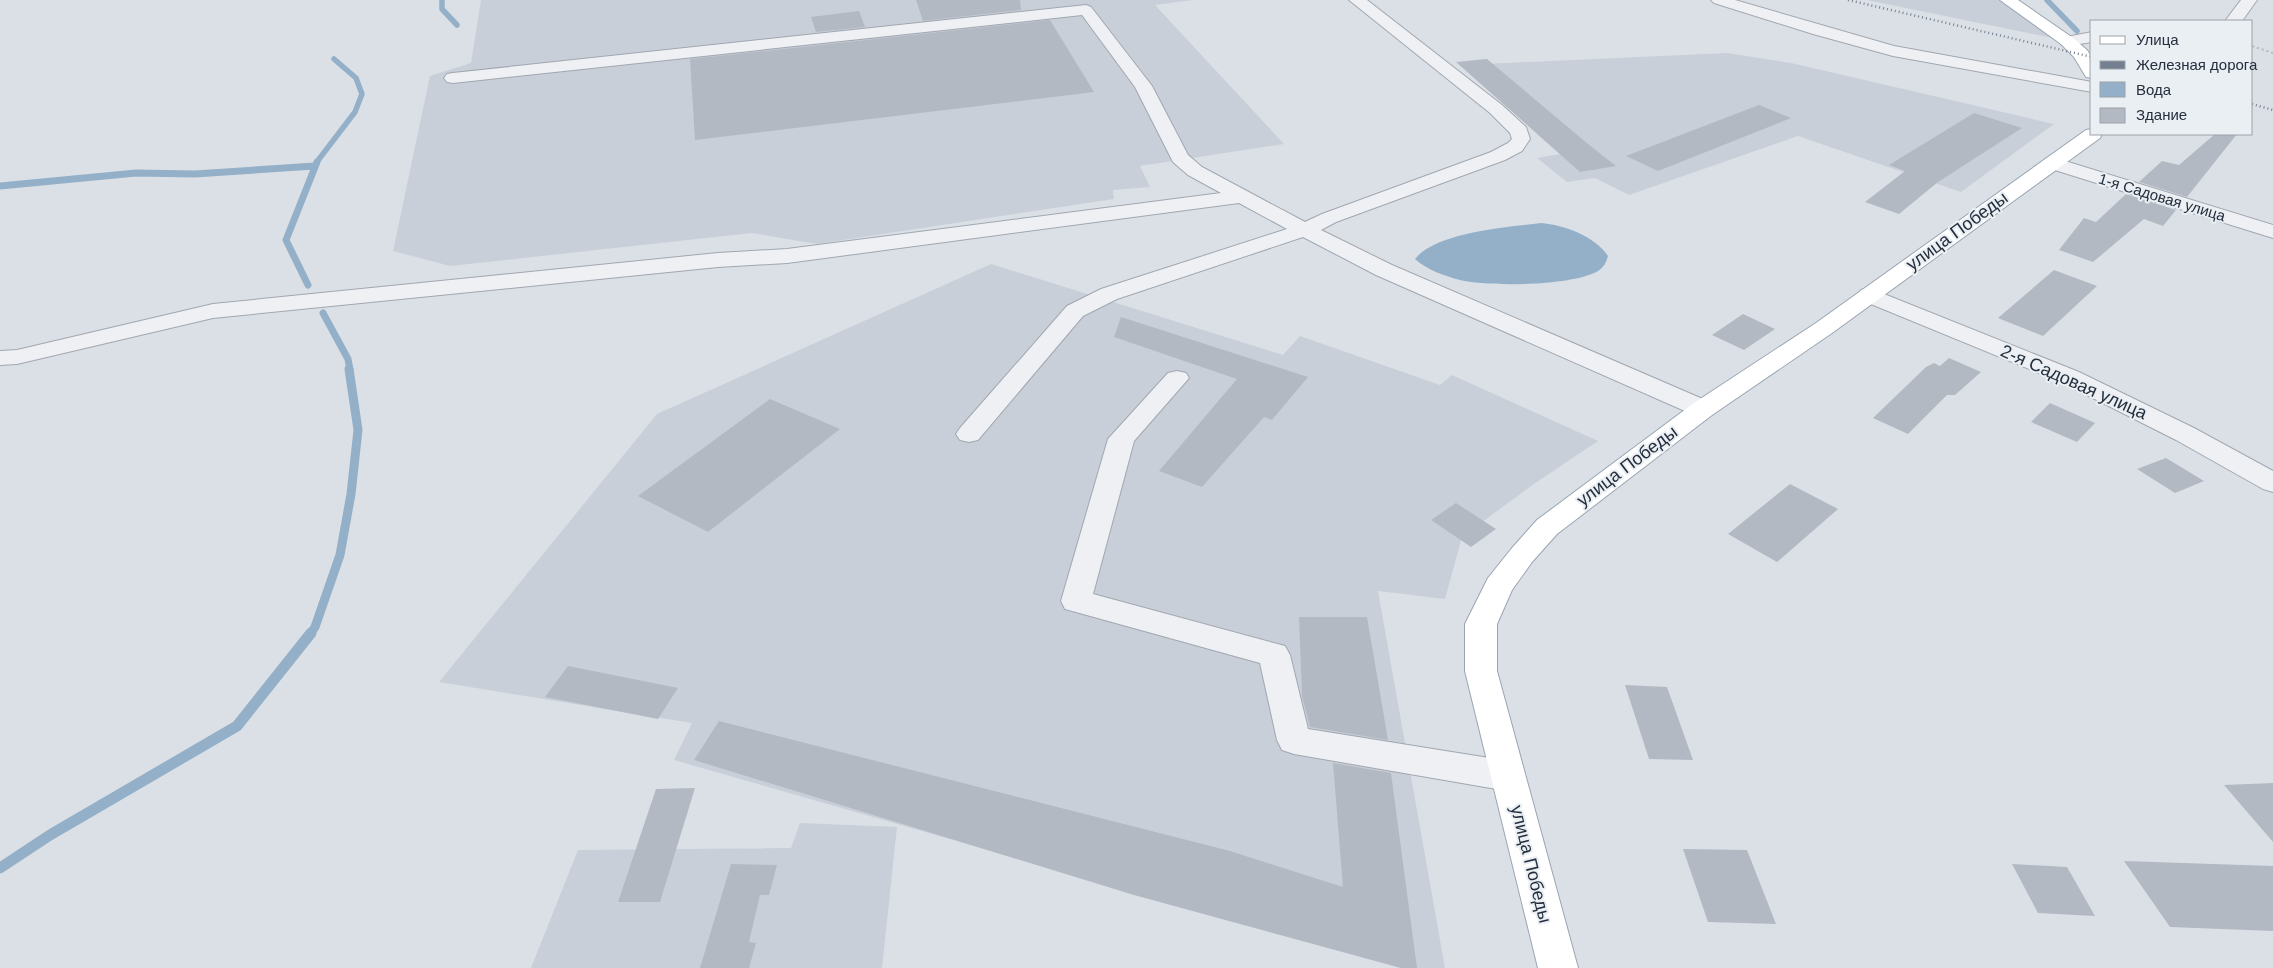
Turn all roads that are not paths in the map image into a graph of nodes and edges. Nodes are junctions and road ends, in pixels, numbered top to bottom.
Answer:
1 (1357, 0) edge
2 (1719, 0) edge
3 (2008, 0) edge
4 (2249, 0) edge
5 (2234, 20) edge
6 (2090, 37) edge
7 (2067, 40) junction
8 (2090, 69) edge
9 (453, 78) dead end
10 (2090, 87) edge
11 (2092, 135) edge
12 (2052, 162) junction
13 (1242, 196) junction
14 (1305, 230) junction
15 (2273, 232) edge
16 (1868, 295) junction
17 (0, 358) edge
18 (1177, 378) dead end
19 (1703, 409) junction
20 (969, 434) dead end
21 (2273, 483) edge
22 (1508, 776) junction
23 (1558, 968) edge

1 - 14 street
2 - 10 street
3 - 7 main road
4 - 5 street
6 - 7 street
7 - 8 main road
9 - 13 street
11 - 12 main road, улица Победы
12 - 15 street, 1-я Садовая улица
12 - 16 main road, улица Победы
13 - 14 street
13 - 17 street
14 - 19 street
14 - 20 street
16 - 19 main road, улица Победы
16 - 21 street, 2-я Садовая улица
18 - 22 street
19 - 22 main road, улица Победы
22 - 23 main road, улица Победы

